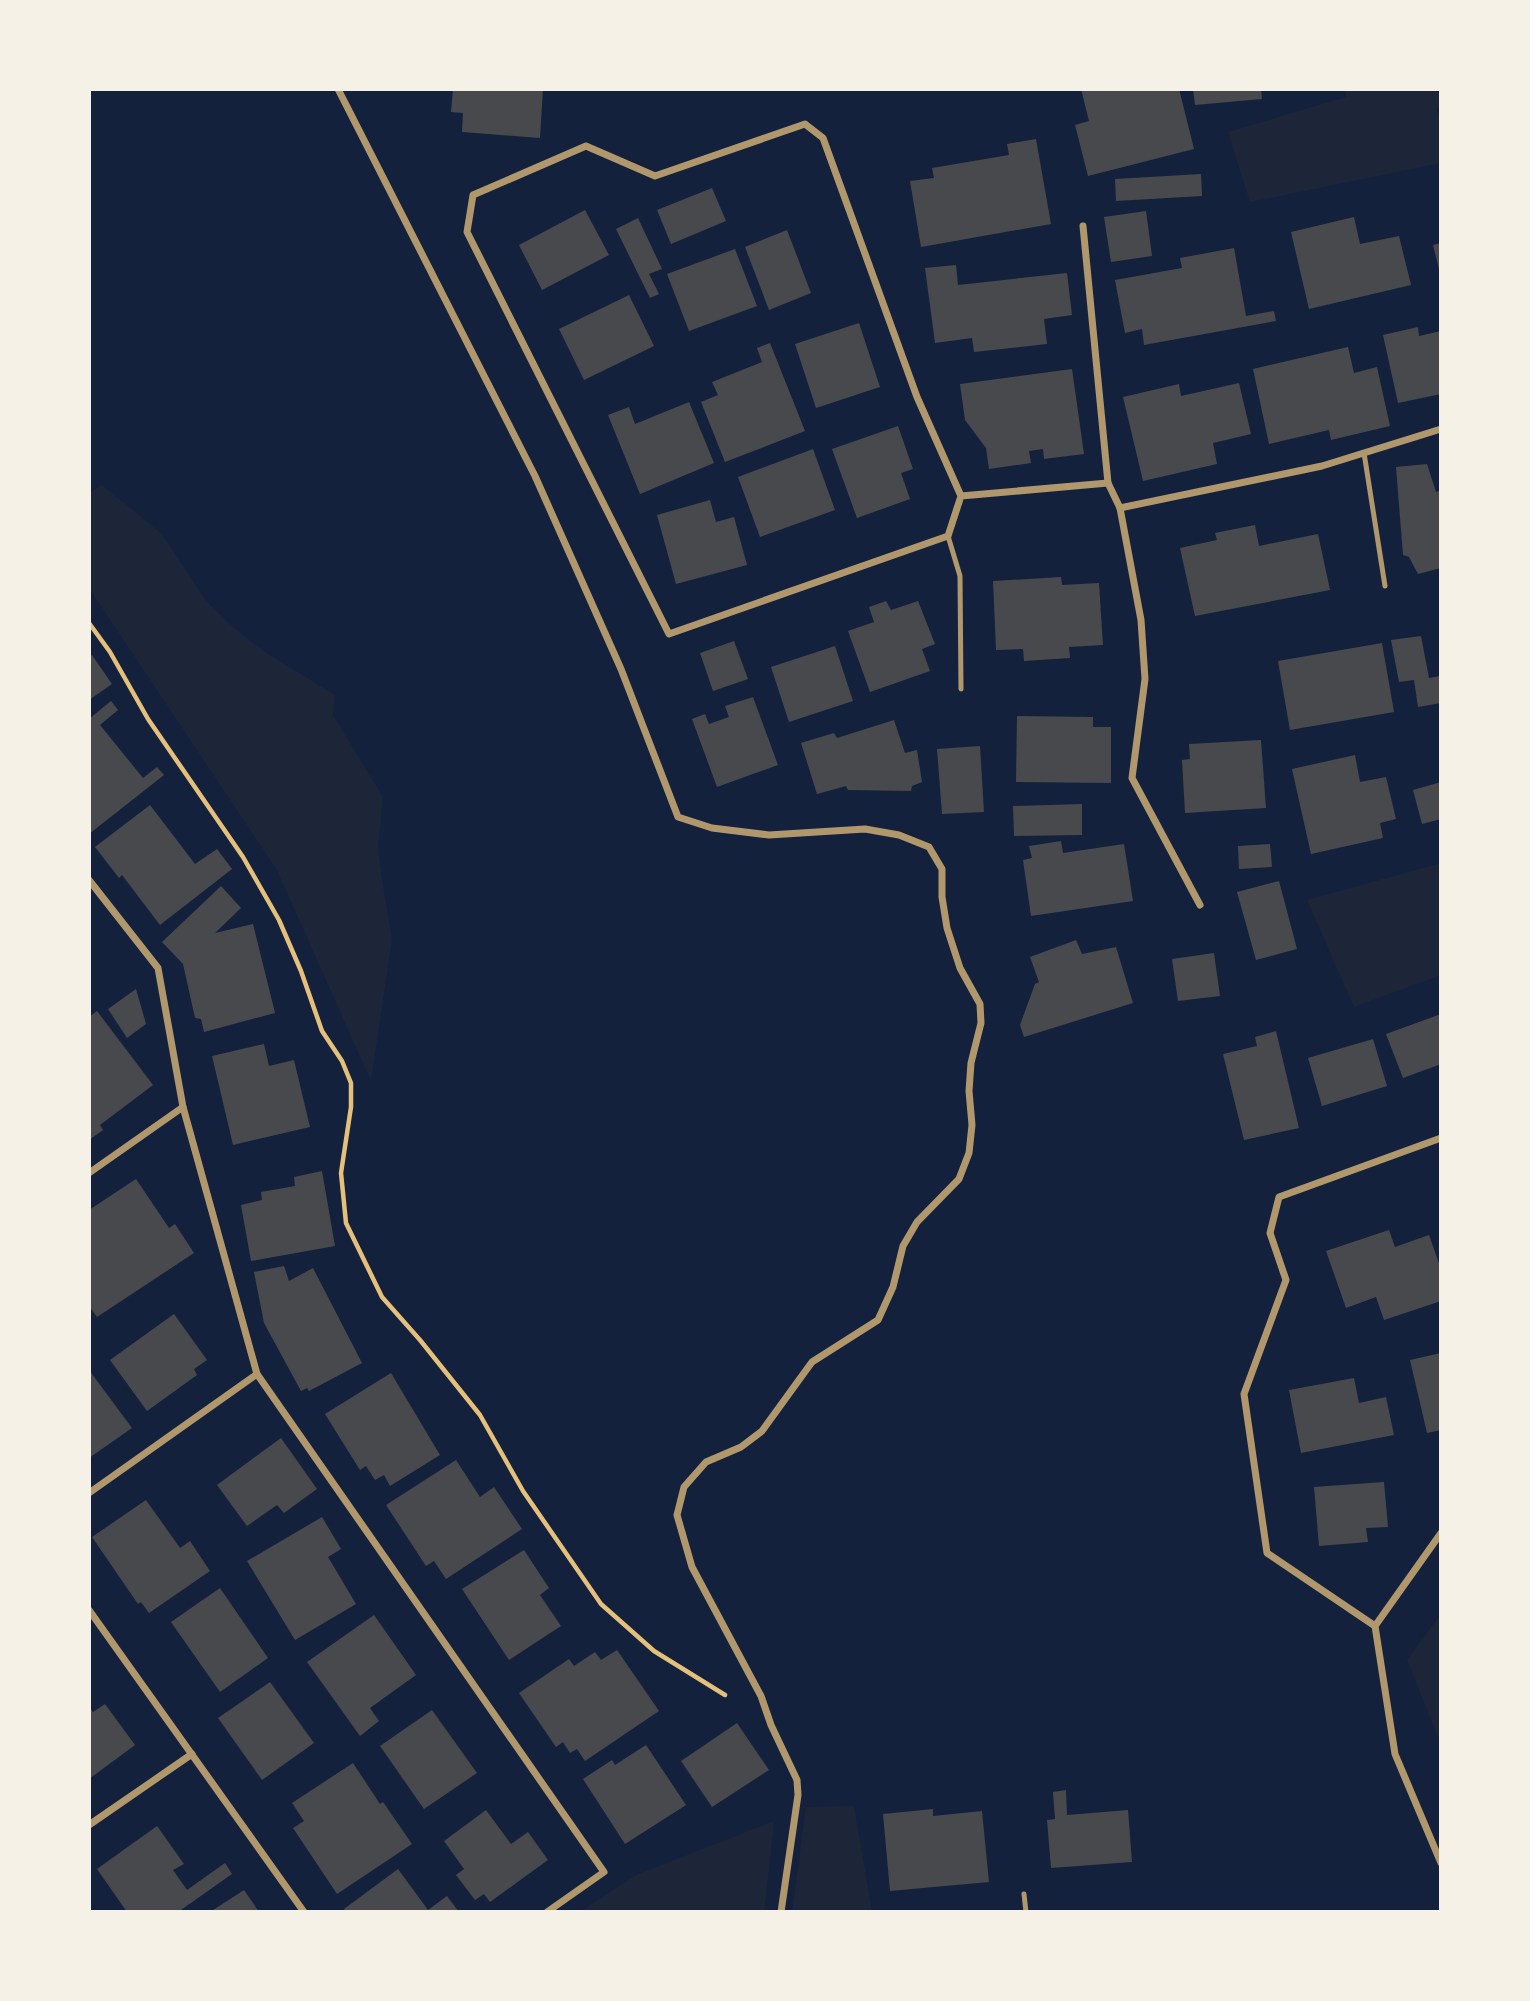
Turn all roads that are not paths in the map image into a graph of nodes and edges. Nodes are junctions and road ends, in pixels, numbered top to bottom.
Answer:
1 (338, 89) edge
2 (1083, 226) dead end
3 (1441, 429) edge
4 (1364, 453) junction
5 (1108, 483) junction
6 (961, 496) junction
7 (1120, 508) junction
8 (948, 536) junction
9 (1385, 586) dead end
10 (961, 689) dead end
11 (89, 880) edge
12 (1200, 905) dead end
13 (183, 1107) junction
14 (1441, 1138) edge
15 (89, 1173) edge
16 (257, 1374) junction
17 (89, 1493) edge
18 (1441, 1533) edge
19 (89, 1611) edge
20 (1375, 1626) junction
21 (191, 1754) junction
22 (89, 1825) edge
23 (1441, 1863) edge
24 (1024, 1894) dead end
25 (304, 1912) edge
26 (547, 1912) edge
27 (781, 1912) edge
28 (1026, 1912) edge

1 - 27 street
2 - 5 street
3 - 4 street
4 - 7 street
4 - 9 lane
5 - 6 street
5 - 7 street
6 - 8 street
6 - 8 street
7 - 12 street
8 - 10 lane
11 - 13 street
13 - 15 street
13 - 16 street
14 - 20 street
16 - 17 street
16 - 26 street
18 - 20 street
19 - 21 street
20 - 23 street
21 - 22 street
21 - 25 street
24 - 28 lane

